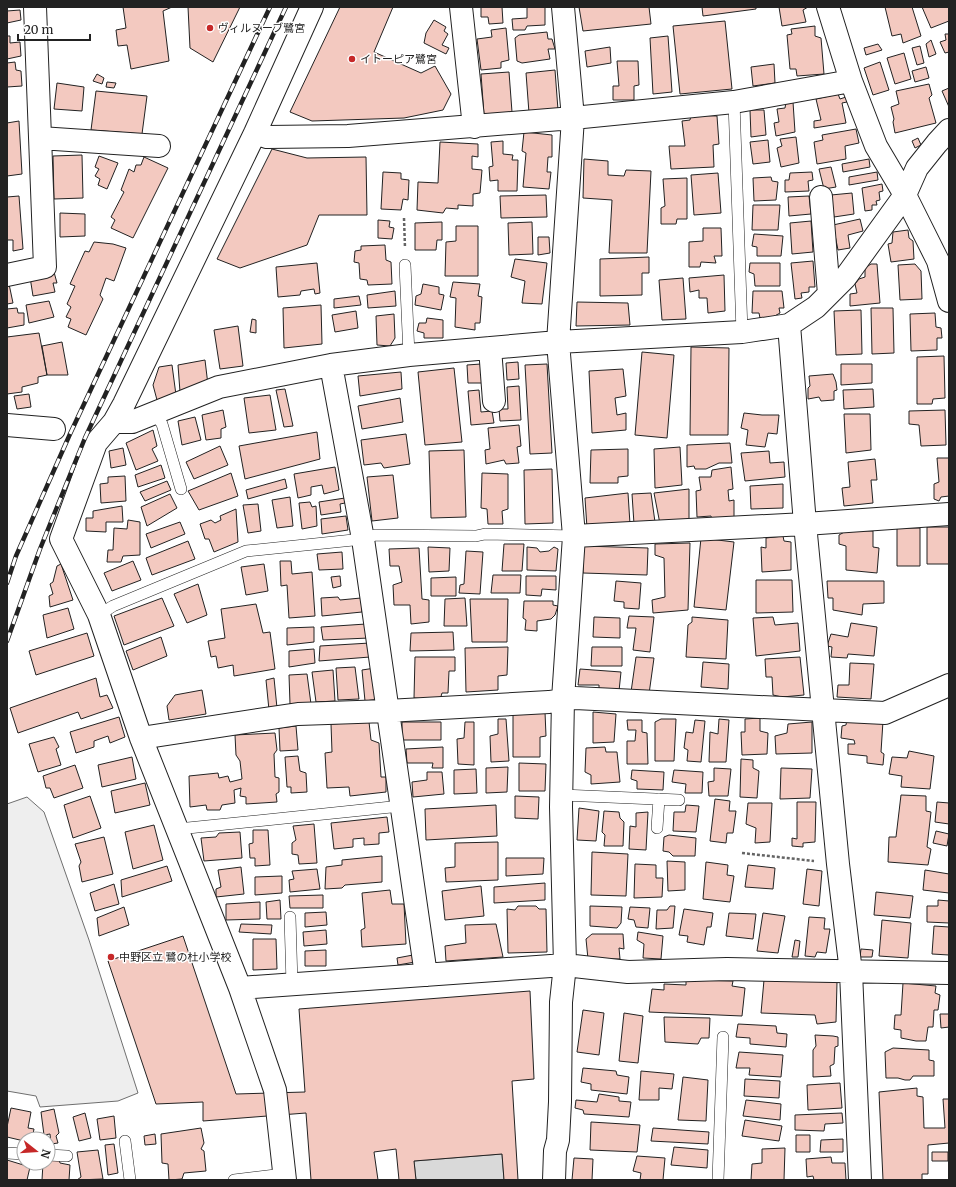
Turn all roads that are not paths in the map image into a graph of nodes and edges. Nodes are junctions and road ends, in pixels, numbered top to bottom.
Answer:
1 (35, 7) edge
2 (312, 7) edge
3 (461, 7) edge
4 (562, 7) edge
5 (828, 7) edge
6 (851, 80) junction
7 (734, 102) junction
8 (574, 118) junction
9 (474, 127) junction
10 (949, 130) edge
11 (255, 133) junction
12 (40, 138) junction
13 (159, 146) dead end
14 (905, 195) junction
15 (820, 197) dead end
16 (406, 265) road end
17 (7, 275) edge
18 (829, 294) junction
19 (949, 300) edge
20 (789, 325) junction
21 (742, 332) junction
22 (558, 342) junction
23 (490, 348) junction
24 (409, 355) junction
25 (331, 365) junction
26 (494, 401) dead end
27 (155, 413) junction
28 (114, 422) junction
29 (7, 425) edge
30 (54, 429) dead end
31 (181, 489) dead end
32 (949, 514) edge
33 (805, 524) junction
34 (574, 536) junction
35 (362, 539) junction
36 (99, 615) junction
37 (949, 685) edge
38 (563, 699) junction
39 (823, 710) junction
40 (387, 711) junction
41 (141, 738) junction
42 (562, 795) junction
43 (659, 799) junction
44 (679, 800) dead end
45 (401, 806) junction
46 (658, 828) dead end
47 (178, 829) junction
48 (290, 917) dead end
49 (565, 965) junction
50 (851, 972) junction
51 (949, 973) edge
52 (426, 975) junction
53 (292, 984) junction
54 (240, 988) junction
55 (723, 1037) dead end
56 (125, 1141) dead end
57 (56, 1155) edge
58 (67, 1156) dead end
59 (284, 1177) edge
60 (130, 1180) edge
61 (234, 1180) edge
62 (554, 1180) edge
63 (718, 1180) edge
64 (860, 1180) edge

1 - 12 street
2 - 11 street
3 - 9 street
4 - 8 street
5 - 6 street
6 - 7 street
6 - 14 street
7 - 8 street
7 - 21 lane
8 - 9 street
8 - 22 street
9 - 11 street
10 - 14 street
11 - 28 street
12 - 13 street
12 - 17 street
14 - 18 street
14 - 19 street
15 - 18 street
16 - 24 lane
18 - 20 street
20 - 21 street
20 - 33 street
21 - 22 street
22 - 23 street
22 - 34 street
23 - 24 street
23 - 26 street
24 - 25 street
25 - 27 street
25 - 35 street
27 - 28 street
27 - 31 lane
28 - 36 street
29 - 30 street
32 - 33 street
33 - 34 street
33 - 39 street
34 - 35 lane
34 - 38 street
35 - 36 lane
35 - 40 street
36 - 41 street
37 - 39 street
38 - 39 street
38 - 40 street
38 - 42 street
39 - 50 street
40 - 41 street
40 - 45 street
41 - 47 street
42 - 43 lane
42 - 49 street
43 - 44 lane
43 - 46 lane
45 - 47 lane
45 - 52 street
47 - 54 street
48 - 53 lane
49 - 50 street
49 - 52 street
49 - 62 street
50 - 51 street
50 - 64 street
52 - 53 street
53 - 54 street
54 - 59 street
55 - 63 lane
56 - 60 lane
57 - 58 lane
59 - 61 lane

